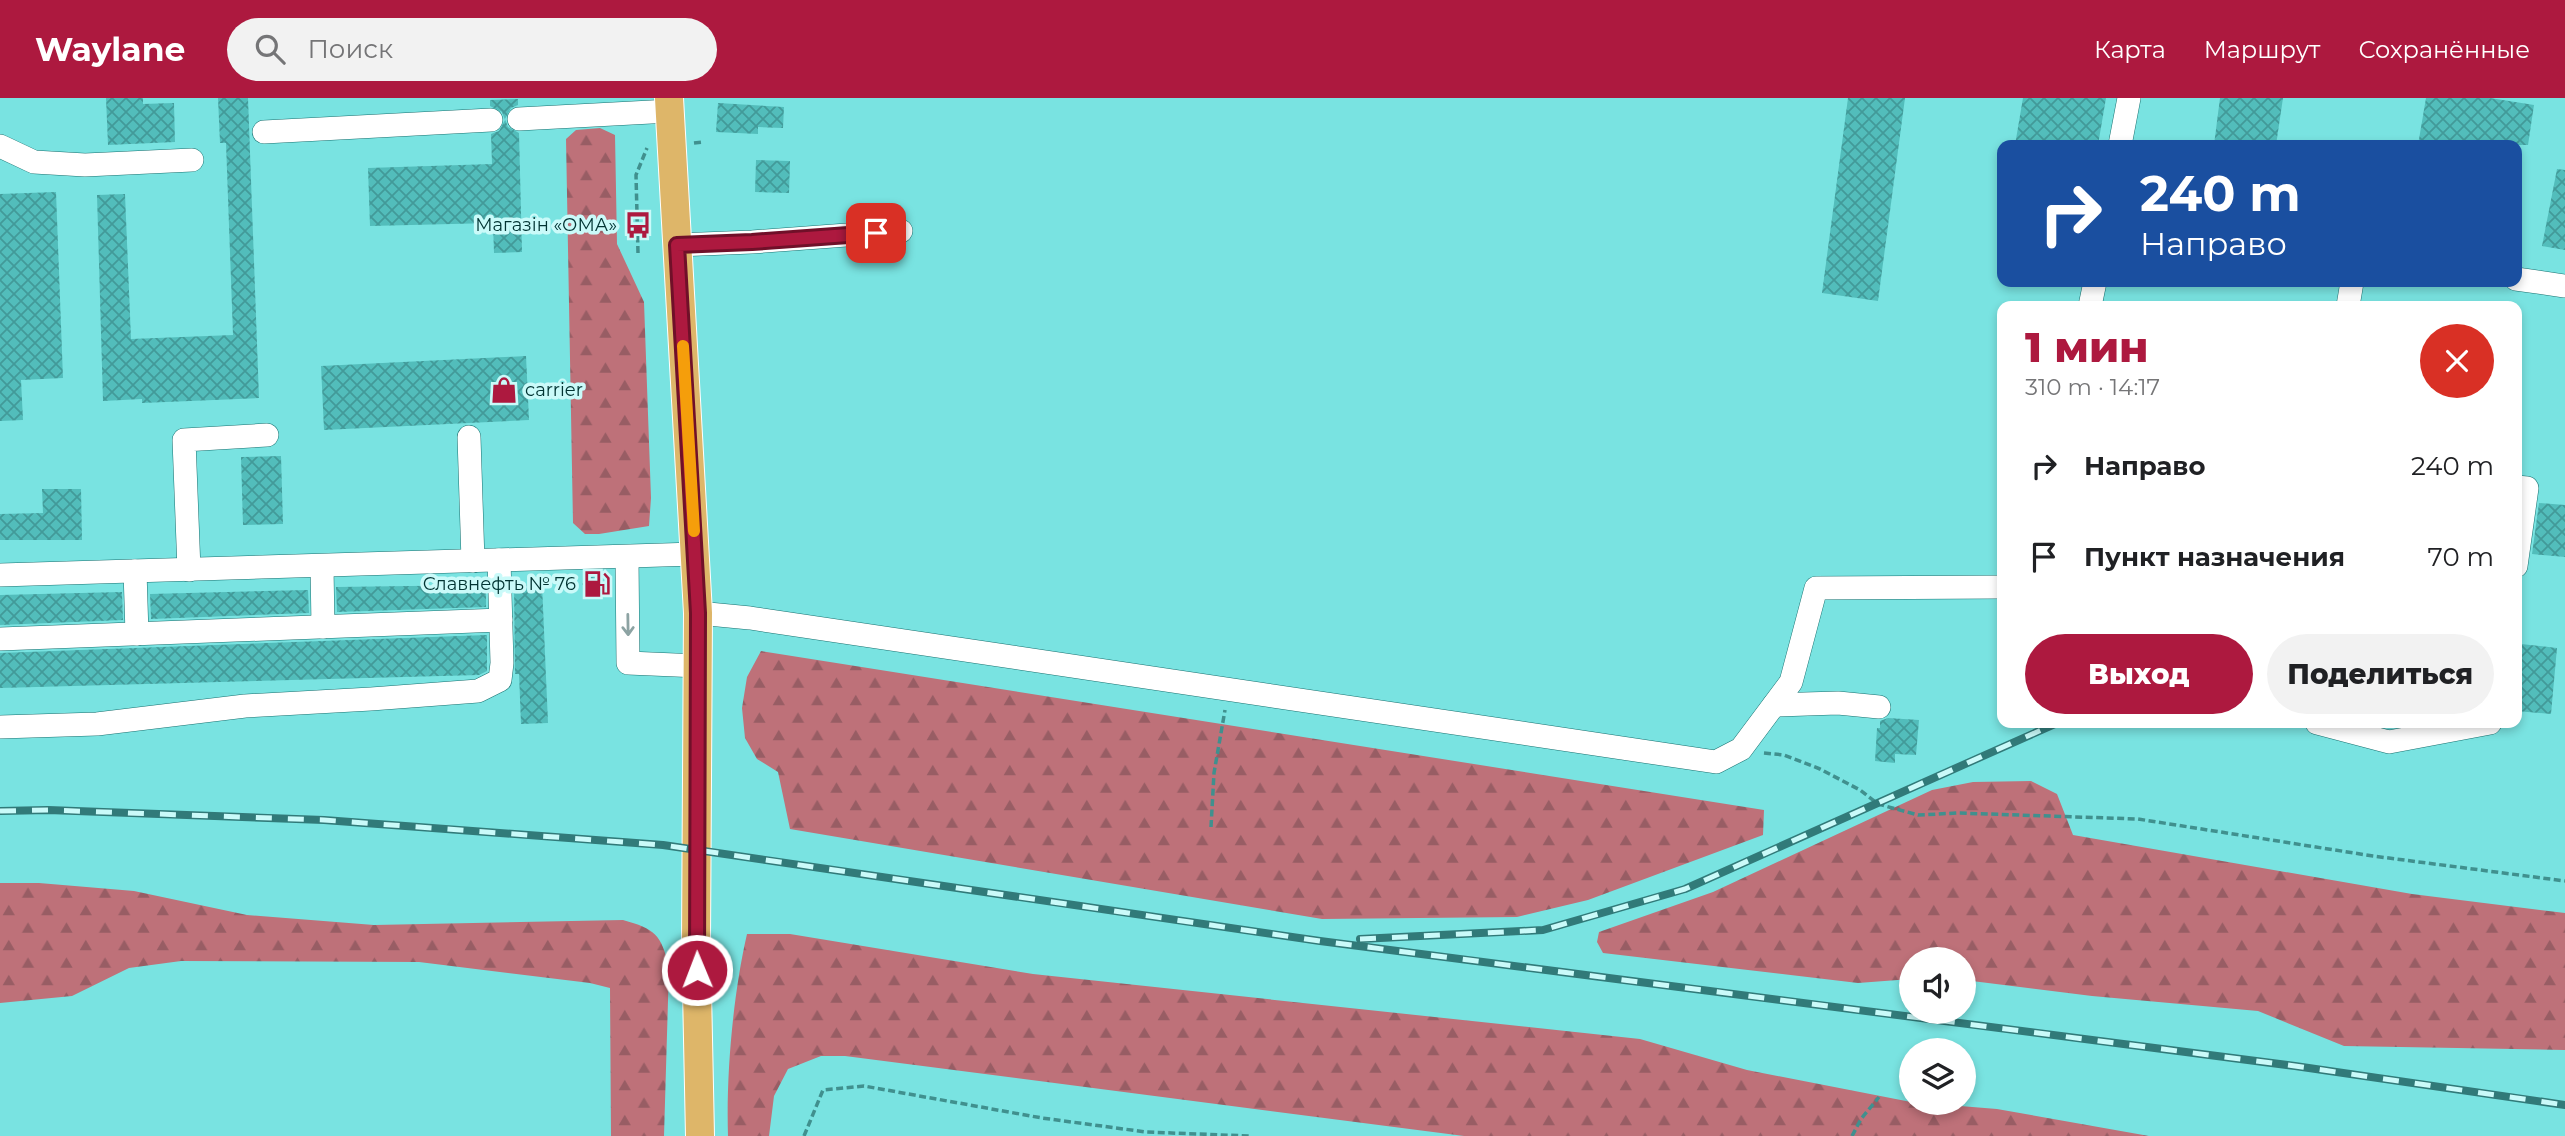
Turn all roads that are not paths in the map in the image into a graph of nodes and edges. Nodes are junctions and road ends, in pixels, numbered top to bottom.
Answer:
1 (2129, 98) edge
2 (669, 104) edge
3 (519, 119) dead end
4 (491, 120) dead end
5 (264, 132) dead end
6 (2121, 140) edge
7 (0, 146) edge
8 (192, 160) dead end
9 (901, 231) dead end
10 (677, 245) junction
11 (2522, 280) edge
12 (2565, 286) edge
13 (267, 435) dead end
14 (469, 437) dead end
15 (2522, 488) edge
16 (2522, 523) edge
17 (695, 554) junction
18 (627, 557) junction
19 (473, 561) junction
20 (499, 561) junction
21 (322, 566) junction
22 (189, 569) junction
23 (135, 571) junction
24 (0, 575) edge
25 (1997, 587) edge
26 (698, 613) junction
27 (501, 620) junction
28 (323, 627) junction
29 (137, 634) junction
30 (0, 639) edge
31 (698, 666) junction
32 (1774, 705) junction
33 (1879, 707) dead end
34 (0, 727) edge
35 (2336, 728) edge
36 (2463, 728) edge
37 (700, 1136) edge

1 - 6 lane
2 - 3 lane
2 - 10 main road
4 - 5 lane
7 - 8 lane
9 - 10 lane
10 - 17 main road
11 - 12 lane
13 - 22 lane
14 - 19 lane
15 - 16 lane
17 - 18 lane
17 - 26 main road
18 - 20 lane
18 -> 31 lane
19 - 20 lane
19 - 21 lane
20 - 27 lane
21 - 22 lane
21 - 28 lane
22 - 23 lane
23 - 24 lane
23 - 29 lane
25 - 32 lane
26 - 31 main road
26 - 32 lane
27 - 28 lane
27 - 34 lane
28 - 29 lane
29 - 30 lane
31 - 37 main road
32 - 33 lane
35 - 36 lane

